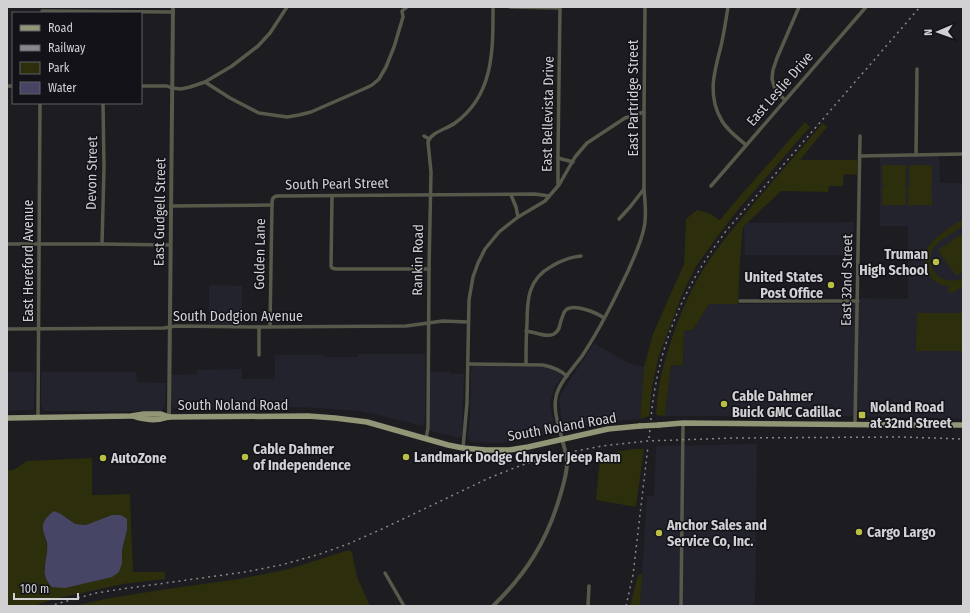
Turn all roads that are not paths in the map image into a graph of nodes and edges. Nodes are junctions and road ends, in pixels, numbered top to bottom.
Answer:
1 (287, 7) edge
2 (407, 7) edge
3 (493, 7) edge
4 (510, 7) edge
5 (645, 7) edge
6 (728, 7) edge
7 (799, 7) edge
8 (866, 7) edge
9 (560, 8) edge
10 (107, 9) edge
11 (173, 9) edge
12 (401, 9) edge
13 (42, 10) edge
14 (917, 69) dead end
15 (205, 82) junction
16 (142, 86) edge
17 (172, 88) junction
18 (785, 100) junction
19 (40, 104) edge
20 (103, 104) edge
21 (644, 112) junction
22 (424, 136) dead end
23 (860, 136) dead end
24 (429, 138) junction
25 (746, 145) junction
26 (963, 154) edge
27 (916, 155) junction
28 (860, 156) junction
29 (558, 158) junction
30 (573, 162) junction
31 (558, 186) junction
32 (711, 186) dead end
33 (644, 189) junction
34 (430, 194) junction
35 (511, 194) junction
36 (332, 196) junction
37 (549, 196) junction
38 (272, 205) junction
39 (171, 206) junction
40 (518, 217) junction
41 (619, 219) dead end
42 (7, 244) edge
43 (39, 244) junction
44 (102, 244) junction
45 (170, 245) junction
46 (581, 256) dead end
47 (429, 269) junction
48 (740, 301) dead end
49 (858, 301) junction
50 (604, 318) junction
51 (468, 322) junction
52 (428, 324) junction
53 (169, 327) junction
54 (259, 327) junction
55 (270, 327) junction
56 (7, 329) edge
57 (38, 329) junction
58 (526, 331) junction
59 (259, 355) dead end
60 (468, 364) junction
61 (526, 364) junction
62 (567, 376) junction
63 (169, 417) junction
64 (7, 418) edge
65 (38, 418) junction
66 (683, 423) junction
67 (855, 425) junction
68 (963, 425) edge
69 (426, 439) junction
70 (562, 439) junction
71 (464, 448) junction
72 (385, 573) dead end
73 (588, 586) dead end
74 (404, 606) edge
75 (494, 606) edge
76 (588, 606) edge
77 (681, 606) edge

1 - 15 street
2 - 12 street
3 - 24 street
4 - 9 street
5 - 21 street, East Partridge Street
6 - 25 street
7 - 18 street
8 - 18 street, East Leslie Drive
9 - 29 street, East Bellevista Drive
10 - 11 street
10 - 13 street
11 - 17 street, East Gudgell Street
12 - 15 street
14 - 27 street
15 - 17 street
16 - 17 street
17 - 39 street, East Gudgell Street
18 - 25 street, East Leslie Drive
19 - 43 street, East Hereford Avenue
20 - 44 street, Devon Street
21 - 30 street
21 - 33 street, East Partridge Street
22 - 24 street
23 - 28 street, East 32nd Street
24 - 34 street, Rankin Road
25 - 32 street, East Leslie Drive
26 - 27 street
27 - 28 street
28 - 49 street, East 32nd Street
29 - 30 street
29 - 31 street, East Bellevista Drive
30 - 31 street
31 - 37 street, East Bellevista Drive
33 - 41 street
33 - 50 street, East Partridge Street
34 - 35 street, South Pearl Street
34 - 36 street, South Pearl Street
34 - 47 street, Rankin Road
35 - 37 street, South Pearl Street
35 - 40 street
36 - 38 street, South Pearl Street
36 - 47 street
37 - 40 street, East Bellevista Drive
38 - 39 street, South Pearl Street
38 - 55 street, Golden Lane
39 - 45 street, East Gudgell Street
40 - 51 street, East Bellevista Drive
42 - 43 street
43 - 44 street
43 - 57 street, East Hereford Avenue
44 - 45 street
45 - 53 street, East Gudgell Street
46 - 58 street
47 - 52 street, Rankin Road
48 - 49 street
49 - 67 street, East 32nd Street
50 - 58 street
50 - 62 street, East Partridge Street
51 - 52 street, South Dodgion Avenue
51 - 60 street, East Bellevista Drive
52 - 55 street, South Dodgion Avenue
52 - 69 street, Rankin Road
53 - 54 street, South Dodgion Avenue
53 - 57 street, South Dodgion Avenue
53 - 63 street, East Gudgell Street
54 - 55 street, South Dodgion Avenue
54 - 59 street
56 - 57 street, South Dodgion Avenue
57 - 65 street, East Hereford Avenue
58 - 61 street
60 - 61 street
60 - 71 street, East Bellevista Drive
61 - 62 street
62 - 70 street, East Partridge Street
63 - 65 main road, South Noland Road
63 - 69 main road, South Noland Road
64 - 65 main road, South Noland Road
66 - 67 main road, South Noland Road
66 - 70 main road, South Noland Road, bridge
66 - 77 street
67 - 68 main road, South Noland Road
69 - 71 main road, South Noland Road
70 - 71 main road, South Noland Road
70 - 75 street
72 - 74 street
73 - 76 street

